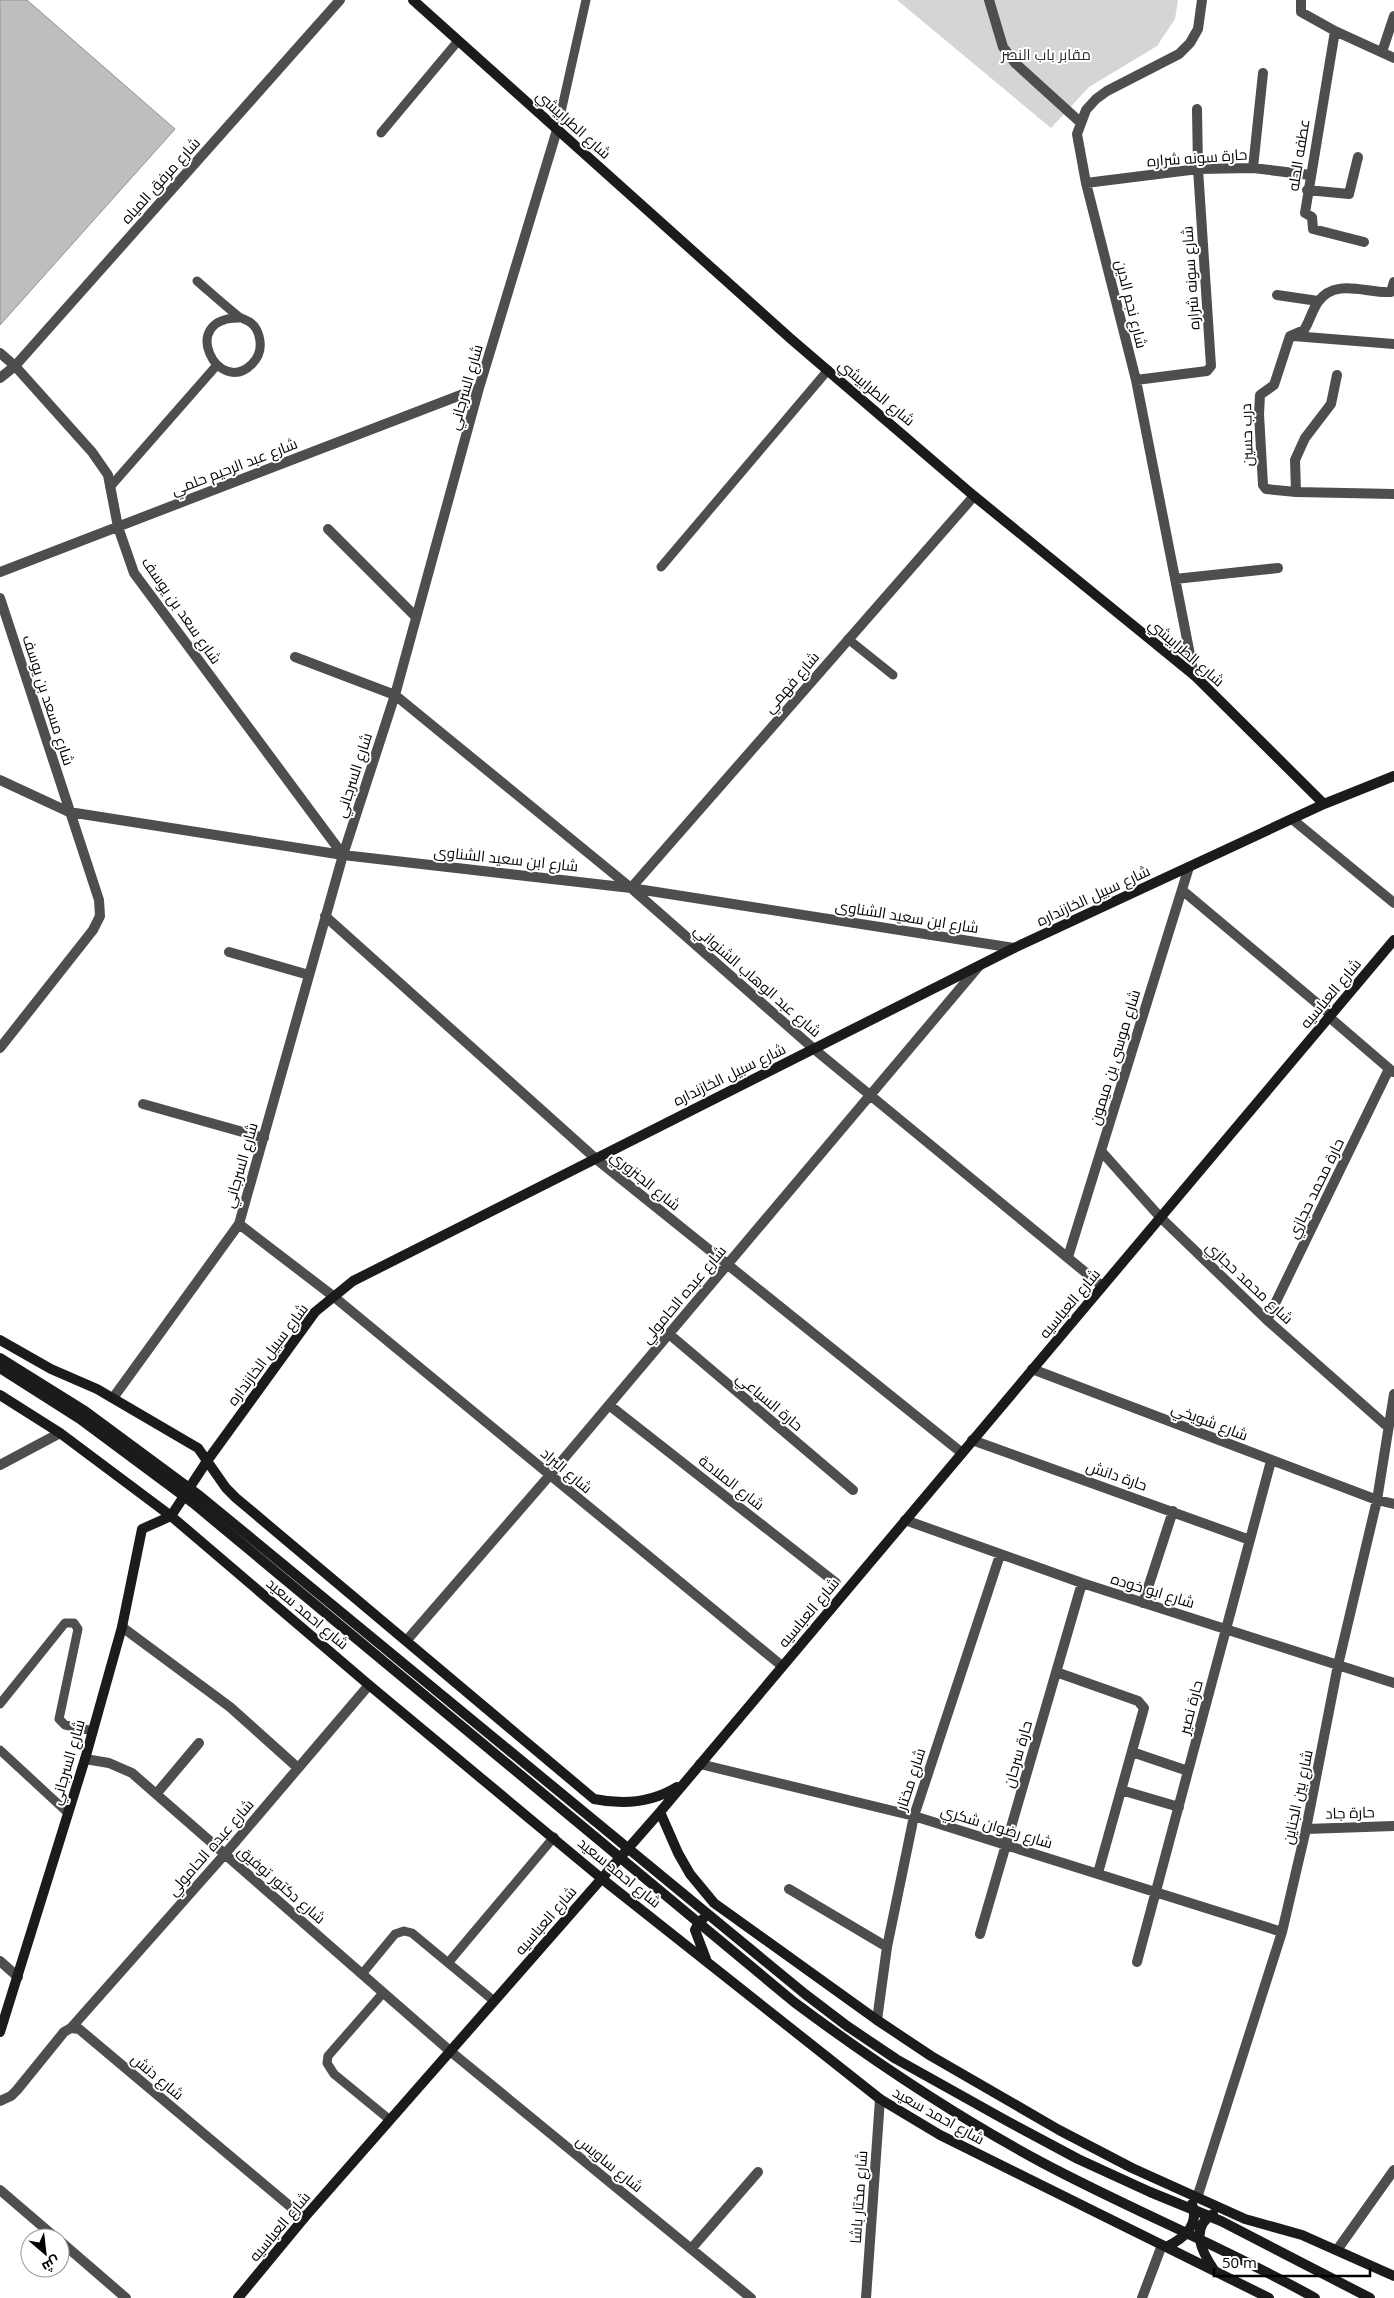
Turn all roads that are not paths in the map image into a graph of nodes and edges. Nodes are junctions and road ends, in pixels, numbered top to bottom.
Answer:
1 (340, 0) edge
2 (413, 0) edge
3 (586, 0) edge
4 (989, 0) edge
5 (1202, 0) edge
6 (1301, 0) edge
7 (1394, 16) edge
8 (1335, 30) junction
9 (458, 41) junction
10 (1382, 52) junction
11 (1394, 58) edge
12 (1263, 73) dead end
13 (1197, 109) dead end
14 (1080, 122) junction
15 (557, 130) junction
16 (381, 133) dead end
17 (1358, 157) dead end
18 (1252, 168) junction
19 (1198, 170) junction
20 (1310, 175) junction
21 (1086, 183) junction
22 (1307, 190) junction
23 (1364, 242) dead end
24 (197, 281) dead end
25 (1394, 282) edge
26 (1277, 295) dead end
27 (1318, 301) junction
28 (240, 318) junction
29 (1290, 336) junction
30 (1394, 344) edge
31 (0, 352) edge
32 (217, 365) junction
33 (15, 366) junction
34 (828, 370) junction
35 (1337, 375) dead end
36 (0, 378) edge
37 (1136, 380) junction
38 (479, 388) junction
39 (110, 487) junction
40 (1296, 492) junction
41 (1394, 494) edge
42 (974, 496) junction
43 (118, 527) junction
44 (328, 529) dead end
45 (661, 567) dead end
46 (1278, 568) dead end
47 (0, 572) edge
48 (1175, 579) junction
49 (0, 598) edge
50 (416, 617) junction
51 (848, 639) junction
52 (295, 658) dead end
53 (893, 675) dead end
54 (1194, 675) junction
55 (395, 695) junction
56 (1394, 776) edge
57 (0, 780) edge
58 (1324, 804) junction
59 (69, 812) junction
60 (1292, 819) junction
61 (342, 855) junction
62 (1189, 867) junction
63 (631, 888) junction
64 (1182, 890) junction
65 (1394, 903) edge
66 (325, 916) junction
67 (1394, 940) edge
68 (1014, 948) junction
69 (229, 952) dead end
70 (979, 966) junction
71 (308, 975) junction
72 (1330, 1016) junction
73 (0, 1048) edge
74 (814, 1049) junction
75 (1391, 1070) edge
76 (871, 1094) junction
77 (143, 1104) dead end
78 (264, 1138) junction
79 (1101, 1150) junction
80 (595, 1158) junction
81 (1160, 1217) junction
82 (239, 1224) junction
83 (1068, 1257) junction
84 (727, 1264) junction
85 (1102, 1286) junction
86 (332, 1296) junction
87 (1267, 1320) junction
88 (668, 1334) junction
89 (0, 1340) edge
90 (0, 1358) edge
91 (0, 1368) edge
92 (1032, 1369) junction
93 (1394, 1394) edge
94 (0, 1395) edge
95 (113, 1398) junction
96 (609, 1405) junction
97 (1388, 1428) junction
98 (60, 1433) junction
99 (972, 1440) junction
100 (962, 1453) junction
101 (207, 1461) junction
102 (1271, 1461) junction
103 (0, 1465) edge
104 (550, 1475) junction
105 (853, 1490) dead end
106 (1377, 1500) junction
107 (1394, 1504) edge
108 (1173, 1511) junction
109 (171, 1516) junction
110 (905, 1520) junction
111 (1250, 1540) junction
112 (1000, 1555) junction
113 (1082, 1582) junction
114 (836, 1583) dead end
115 (1143, 1603) junction
116 (122, 1627) junction
117 (1226, 1628) junction
118 (407, 1640) junction
119 (1338, 1665) junction
120 (782, 1666) junction
121 (1056, 1672) junction
122 (1394, 1683) edge
123 (369, 1685) junction
124 (0, 1704) edge
125 (92, 1731) junction
126 (199, 1743) dead end
127 (0, 1750) edge
128 (1132, 1752) junction
129 (85, 1759) junction
130 (700, 1764) junction
131 (298, 1768) junction
132 (1188, 1771) junction
133 (682, 1784) junction
134 (1122, 1790) junction
135 (157, 1793) junction
136 (1178, 1807) junction
137 (660, 1812) junction
138 (68, 1813) junction
139 (914, 1816) junction
140 (1394, 1826) edge
141 (1306, 1829) junction
142 (554, 1837) junction
143 (1006, 1844) junction
144 (225, 1854) junction
145 (1098, 1874) junction
146 (601, 1878) junction
147 (789, 1889) dead end
148 (1156, 1892) junction
149 (729, 1914) junction
150 (1282, 1932) junction
151 (980, 1934) dead end
152 (887, 1947) junction
153 (0, 1961) edge
154 (707, 1961) junction
155 (1137, 1962) dead end
156 (448, 1963) junction
157 (362, 1974) junction
158 (18, 1977) junction
159 (383, 1993) junction
160 (494, 2001) junction
161 (877, 2020) junction
162 (71, 2028) junction
163 (0, 2032) edge
164 (450, 2052) junction
165 (880, 2099) junction
166 (0, 2101) edge
167 (390, 2120) junction
168 (1394, 2170) edge
169 (758, 2172) dead end
170 (0, 2190) edge
171 (1193, 2196) junction
172 (1224, 2210) junction
173 (304, 2218) junction
174 (44, 2228) edge
175 (1164, 2246) junction
176 (691, 2249) junction
177 (70, 2250) edge
178 (1337, 2250) junction
179 (1214, 2271) junction
180 (1394, 2276) edge
181 (126, 2298) edge
182 (238, 2298) edge
183 (751, 2298) edge
184 (866, 2298) edge
185 (1142, 2298) edge
186 (1269, 2298) edge
187 (1315, 2298) edge
188 (1370, 2298) edge

1 - 33 street, شارع مرفق المياه
2 - 9 main road, شارع الطرابيشي
3 - 15 lane
4 - 14 street
5 - 14 street
6 - 8 street
7 - 10 street
8 - 10 street
8 - 20 street, عطفه الحله
9 - 15 main road, شارع الطرابيشي
9 - 16 lane
10 - 11 street
12 - 18 street
13 - 19 street, شارع سونه شراره
14 - 21 street, شارع نجم الدين
15 - 34 main road, شارع الطرابيشي
15 - 38 street, شارع السرجاني
17 - 22 street
18 - 19 street, حارة سونه شراره
18 - 20 street, حارة سونه شراره
19 - 21 street, حارة سونه شراره
19 - 37 street, شارع سونه شراره
20 - 22 street, عطفه الحله
21 - 37 street, شارع نجم الدين
22 - 23 street, عطفه الحله
24 - 28 lane
25 - 27 street
26 - 27 street
27 - 29 street
28 - 32 lane
28 - 32 lane
29 - 30 street
29 - 40 street, درب حسين
31 - 33 street, شارع سعد بن يوسف
32 - 39 lane
33 - 36 street, شارع مرفق المياه
33 - 39 street, شارع سعد بن يوسف
34 - 42 main road, شارع الطرابيشي
34 - 45 lane
35 - 40 street
37 - 48 street, شارع نجم الدين
38 - 43 street, شارع عبد الرحيم حلمي
38 - 50 street, شارع السرجاني
39 - 43 street, شارع سعد بن يوسف
40 - 41 street, درب حسين
42 - 51 street, شارع فهمي
42 - 54 main road, شارع الطرابيشي
43 - 47 street, شارع عبد الرحيم حلمي
43 - 61 street, شارع سعد بن يوسف
44 - 50 street
46 - 48 street
48 - 54 street, شارع نجم الدين
49 - 59 street, شارع مسعد بن يوسف
50 - 55 street, شارع السرجاني
51 - 53 lane
51 - 63 street, شارع فهمي
52 - 55 street, شارع عبد الوهاب الشنواني
54 - 58 main road, شارع الطرابيشي
55 - 61 street, شارع السرجاني
55 - 63 street, شارع عبد الوهاب الشنواني
56 - 58 main road, شارع سبيل الخازنداره
57 - 59 street, شارع ابن سعيد الشناوى
58 - 60 main road, شارع سبيل الخازنداره
59 - 61 street, شارع ابن سعيد الشناوى
59 - 73 street, شارع مسعد بن يوسف
60 - 62 main road, شارع سبيل الخازنداره
60 - 65 street
61 - 63 street, شارع ابن سعيد الشناوى
61 - 66 street, شارع السرجاني
62 - 64 street, شارع موسى بن ميمون
62 - 68 main road, شارع سبيل الخازنداره
63 - 68 street, شارع ابن سعيد الشناوى
63 - 74 street, شارع عبد الوهاب الشنواني
64 - 72 street
64 - 79 street, شارع موسى بن ميمون
66 - 71 street, شارع السرجاني
66 - 80 street, شارع الجنزوري
67 - 72 main road, شارع العباسيه
68 - 70 main road, شارع سبيل الخازنداره
69 - 71 street
70 - 74 main road, شارع سبيل الخازنداره
70 - 76 street, شارع عبده الحامولي
71 - 78 street, شارع السرجاني
72 - 75 street
72 - 81 main road, شارع العباسيه
74 - 76 street, شارع عبد الوهاب الشنواني
74 - 80 main road, شارع سبيل الخازنداره
75 - 87 street, حارة محمد حجازي
76 - 83 street, شارع عبد الوهاب الشنواني
76 - 84 street, شارع عبده الحامولي
77 - 78 street
78 - 82 street, شارع السرجاني
79 - 81 street, شارع محمد حجازي
79 - 83 street, شارع موسى بن ميمون
80 - 84 street, شارع الجنزوري
80 - 86 main road, شارع سبيل الخازنداره
81 - 85 main road, شارع العباسيه
81 - 87 street, شارع محمد حجازي
82 - 86 street, شارع البراد
82 - 95 street, شارع السرجاني
83 - 85 street, شارع عبد الوهاب الشنواني
84 - 88 street, شارع عبده الحامولي
84 - 100 street, شارع الجنزوري
85 - 92 main road, شارع العباسيه
86 - 101 main road, شارع سبيل الخازنداره
86 - 104 street, شارع البراد
87 - 97 street, شارع محمد حجازي
88 - 96 street, شارع عبده الحامولي
88 - 105 street, حارة السباعي
89 - 95 main road
90 - 188 main road
91 - 187 main road
92 - 99 main road, شارع العباسيه
92 - 102 street, شارع شويخي
93 - 97 street, شارع بين الجناين
94 - 98 main road, شارع احمد سعيد
95 - 101 main road
96 - 104 street, شارع عبده الحامولي
96 - 114 street, شارع الملاحة
97 - 106 street, شارع بين الجناين
98 - 103 street
98 - 109 main road, شارع احمد سعيد
99 - 100 main road, شارع العباسيه
99 - 108 street, حارة دانش
100 - 110 main road, شارع العباسيه
101 - 109 main road, شارع سبيل الخازنداره
101 - 118 main road
102 - 106 street, شارع شويخي
102 - 111 street, حارة نصير
104 - 118 street, شارع عبده الحامولي
104 - 120 street, شارع البراد
106 - 107 street, شارع شويخي
106 - 119 street, شارع بين الجناين
108 - 111 street, حارة دانش
108 - 115 street
109 - 116 main road, شارع السرجاني
109 - 123 main road, شارع احمد سعيد
110 - 112 street, شارع ابو خوده
110 - 120 main road, شارع العباسيه
111 - 117 street, حارة نصير
112 - 113 street, شارع ابو خوده
112 - 139 street, شارع مختار
113 - 115 street, شارع ابو خوده
113 - 121 street, حارة سرحان
115 - 117 street, شارع ابو خوده
116 - 125 main road, شارع السرجاني
116 - 131 street
117 - 119 street, شارع ابو خوده
117 - 132 street, حارة نصير
118 - 133 main road
119 - 122 street, شارع ابو خوده
119 - 141 street, شارع بين الجناين
120 - 130 main road, شارع العباسيه
121 - 128 street
121 - 143 street, حارة سرحان
123 - 131 street, شارع عبده الحامولي
123 - 142 main road, شارع احمد سعيد
124 - 125 lane
125 - 129 main road, شارع السرجاني
126 - 135 street
127 - 138 lane
128 - 132 street
128 - 134 street
129 - 135 street, شارع دكتور توفيق
129 - 138 main road, شارع السرجاني
130 - 133 main road, شارع العباسيه
130 - 139 street, شارع رضوان شكري
131 - 144 street, شارع عبده الحامولي
132 - 136 street, حارة نصير
133 - 137 main road, شارع العباسيه
134 - 136 street
134 - 145 street
135 - 144 street, شارع دكتور توفيق
136 - 148 street, حارة نصير
137 - 146 main road, شارع العباسيه
137 - 149 main road
138 - 158 main road, شارع السرجاني
139 - 143 street, شارع رضوان شكري
139 - 152 street, شارع مختار
140 - 141 street, حارة جاد
141 - 150 street, شارع بين الجناين
142 - 146 main road, شارع احمد سعيد
142 - 156 lane
143 - 145 street, شارع رضوان شكري
143 - 151 street, حارة سرحان
144 - 157 street, شارع دكتور توفيق
144 - 162 street, شارع عبده الحامولي
145 - 148 street, شارع رضوان شكري
146 - 154 main road, شارع احمد سعيد
146 - 160 main road, شارع العباسيه
147 - 152 street
148 - 150 street, شارع رضوان شكري
148 - 155 street, حارة نصير
149 - 154 main road
149 - 161 main road
150 - 171 street, شارع بين الجناين
152 - 161 street, شارع مختار
153 - 158 street
154 - 165 main road, شارع احمد سعيد
156 - 157 lane
156 - 160 lane
157 - 159 street, شارع دكتور توفيق
158 - 163 main road, شارع السرجاني
159 - 164 street, شارع دكتور توفيق
159 - 167 lane
160 - 164 main road, شارع العباسيه
161 - 171 main road
162 - 166 street
162 - 173 street, شارع دنش
164 - 167 main road, شارع العباسيه
164 - 176 street, شارع ساويس
165 - 175 main road, شارع احمد سعيد
165 - 184 street, شارع مختار باشا
167 - 173 main road, شارع العباسيه
168 - 178 street
169 - 176 street
170 - 174 street
171 - 172 main road
171 - 175 main road
172 - 178 main road
172 - 179 main road
173 - 182 main road, شارع العباسيه
175 - 179 main road, شارع احمد سعيد
175 - 185 street
176 - 183 street, شارع ساويس
177 - 181 street
178 - 180 main road
179 - 186 main road, شارع احمد سعيد

